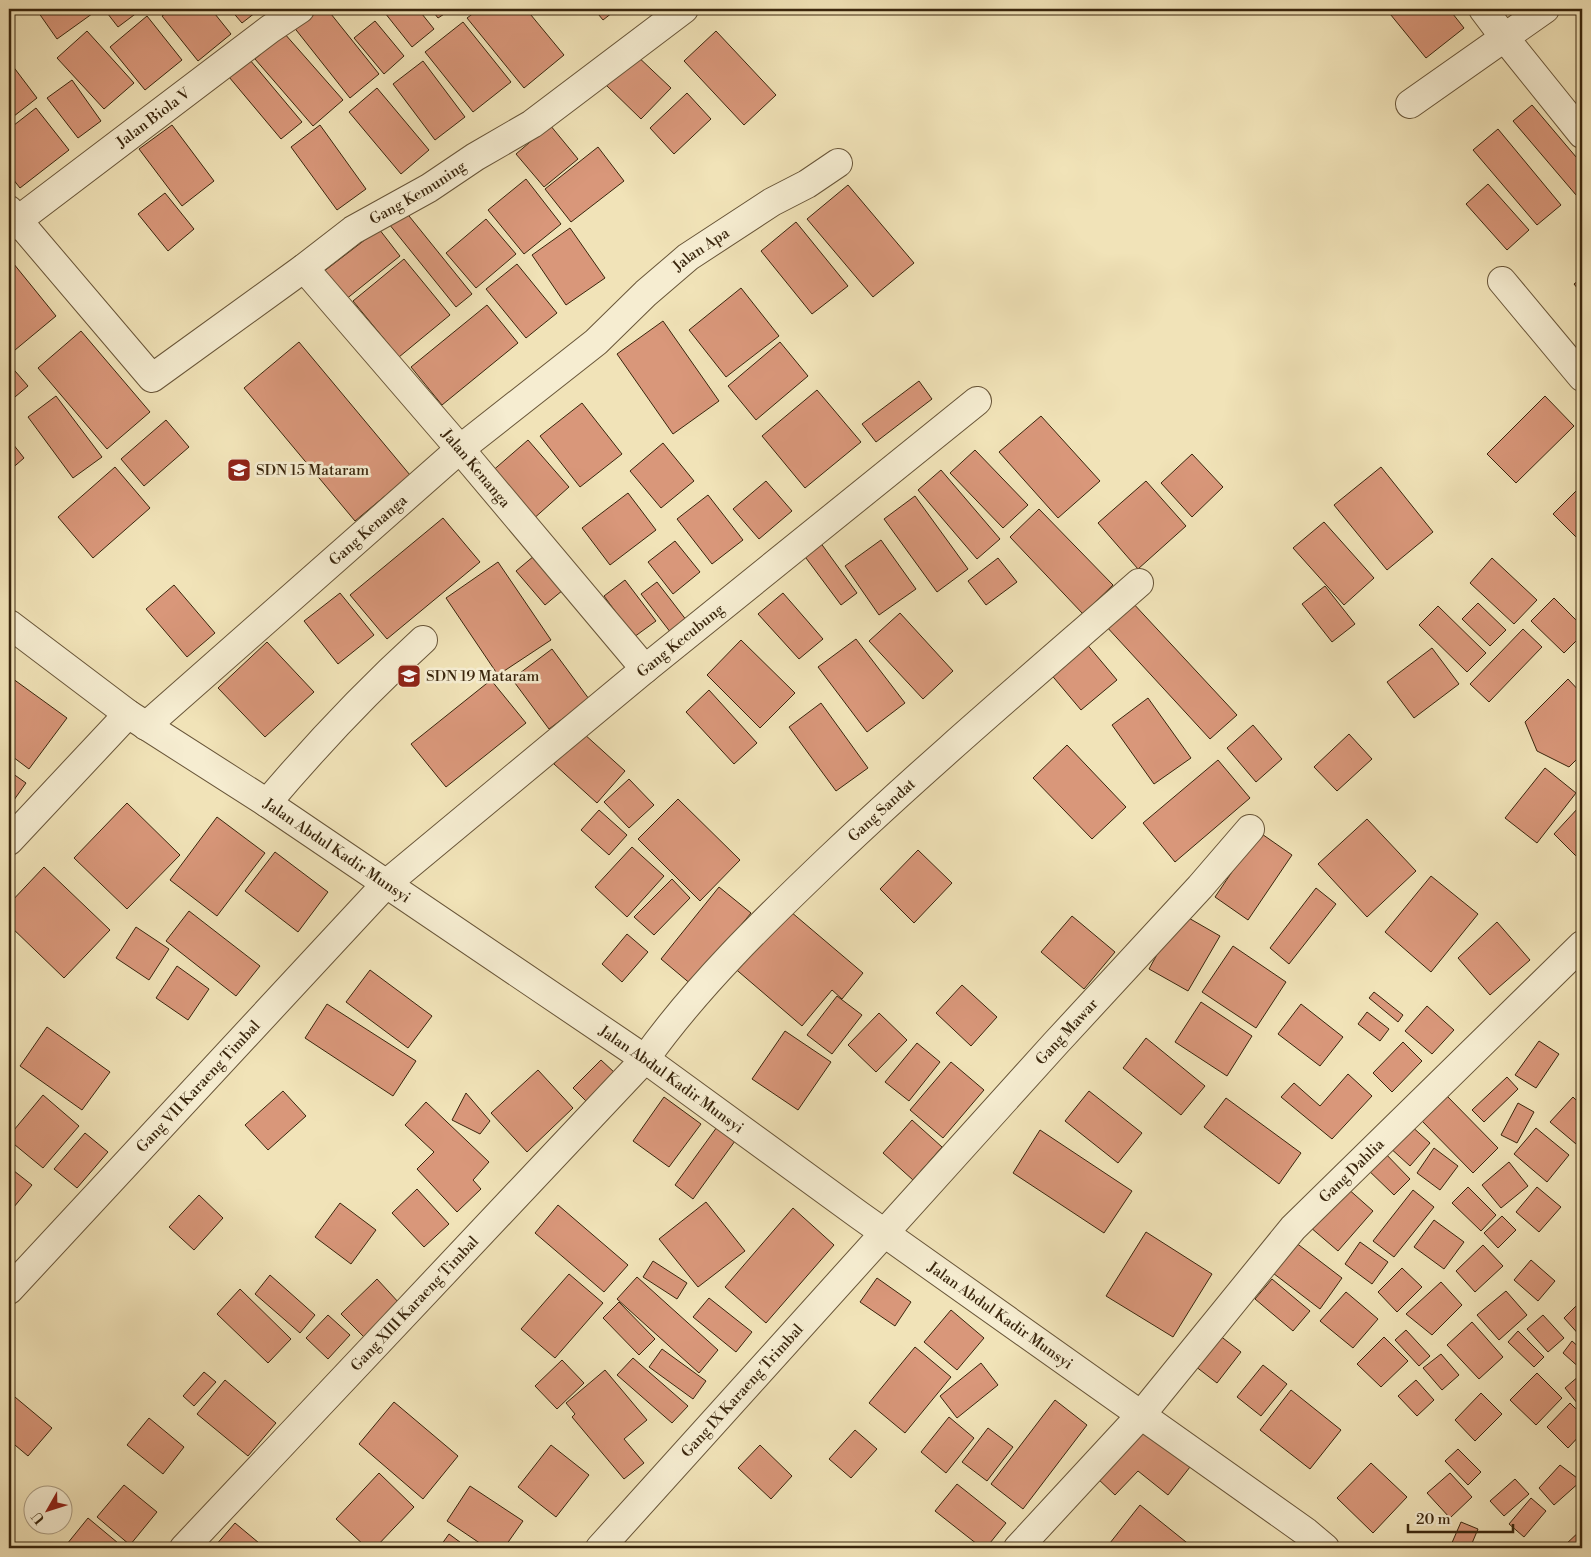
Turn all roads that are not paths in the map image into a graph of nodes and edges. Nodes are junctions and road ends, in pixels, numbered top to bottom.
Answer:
1 (300, 9) edge
2 (684, 9) edge
3 (1483, 9) edge
4 (1544, 9) edge
5 (1504, 37) junction
6 (1410, 104) dead end
7 (1582, 134) edge
8 (829, 169) dead end
9 (11, 219) edge
10 (304, 268) junction
11 (1502, 281) dead end
12 (596, 342) joint
13 (1582, 376) edge
14 (977, 401) dead end
15 (460, 449) junction
16 (1140, 583) dead end
17 (9, 624) edge
18 (423, 640) dead end
19 (645, 669) junction
20 (137, 720) junction
21 (267, 803) junction
22 (1250, 829) dead end
23 (9, 841) edge
24 (386, 884) junction
25 (1582, 945) edge
26 (645, 1059) junction
27 (886, 1234) junction
28 (9, 1290) edge
29 (1141, 1415) junction
30 (184, 1548) edge
31 (600, 1548) edge
32 (1018, 1548) edge
33 (1325, 1548) edge

1 - 9 street, Jalan Biola V
2 - 10 street, Gang Kemuning
3 - 5 street
4 - 5 street
5 - 6 street
5 - 7 street
8 - 12 street, Jalan Apa
9 - 10 street, Gang Kemuning
10 - 15 street, Jalan Kenanga
11 - 13 street
12 - 15 street, Gang Kenanga
14 - 19 street, Gang Kecubung
15 - 19 street, Jalan Kenanga
15 - 20 street, Gang Kenanga
16 - 26 street, Gang Sandat
17 - 20 street, Jalan Abdul Kadir Munsyi
18 - 21 street
19 - 24 street, Gang Kecubung
20 - 21 street, Jalan Abdul Kadir Munsyi
20 - 23 street, Gang Kenanga
21 - 24 street, Jalan Abdul Kadir Munsyi
22 - 27 street, Gang Mawar
24 - 26 street, Jalan Abdul Kadir Munsyi
24 - 28 street, Gang VII Karaeng Timbal
25 - 29 street, Gang Dahlia
26 - 27 street, Jalan Abdul Kadir Munsyi
26 - 30 street, Gang XIII Karaeng Timbal
27 - 29 street, Jalan Abdul Kadir Munsyi
27 - 31 street, Gang IX Karaeng Trimbal
29 - 32 street, Gang Dahlia
29 - 33 street, Jalan Abdul Kadir Munsyi

